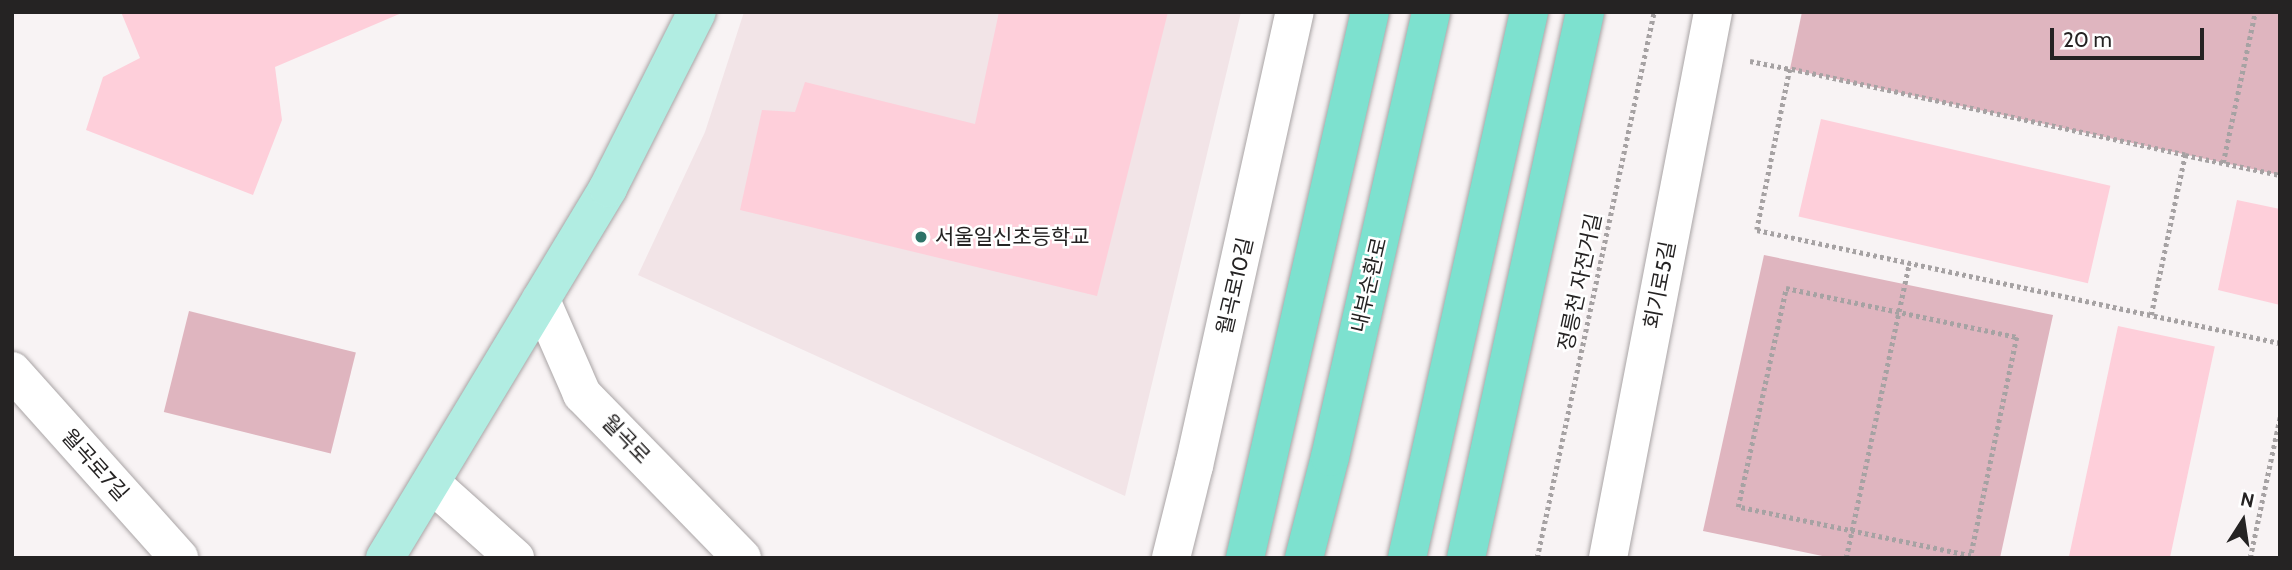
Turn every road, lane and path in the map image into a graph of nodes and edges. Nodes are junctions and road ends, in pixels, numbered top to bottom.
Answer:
1 (697, 12) edge
2 (1295, 12) edge
3 (1370, 12) edge
4 (1431, 12) edge
5 (1529, 12) edge
6 (1585, 12) edge
7 (1654, 12) edge
8 (1713, 12) edge
9 (2255, 12) edge
10 (2185, 155) junction
11 (2222, 163) junction
12 (2280, 175) edge
13 (1909, 263) junction
14 (541, 300) junction
15 (1899, 312) junction
16 (2151, 315) junction
17 (2280, 343) edge
18 (12, 371) edge
19 (2280, 417) edge
20 (431, 483) junction
21 (1852, 531) junction
22 (179, 558) edge
23 (385, 558) edge
24 (515, 558) edge
25 (742, 558) edge
26 (1171, 558) edge
27 (1245, 558) edge
28 (1304, 558) edge
29 (1407, 558) edge
30 (1466, 558) edge
31 (1537, 558) edge
32 (1608, 558) edge
33 (1846, 558) edge
34 (2250, 558) edge

1 - 14 main road
2 - 26 street, 월곡로10길
3 - 27 highway
4 - 28 highway, 내부순환로
5 - 29 highway
6 - 30 highway
7 - 31 path, 정릉천 자전거길
8 - 32 street, 회기로5길
9 - 11 path
10 - 11 path
10 - 13 path
10 - 16 path
11 - 12 path
13 - 15 path
13 - 16 path
14 - 20 main road
14 - 25 street, 월곡로
15 - 21 path
15 - 21 path
15 - 21 path
16 - 17 path
18 - 22 street, 월곡로7길
19 - 34 path
20 - 23 main road
20 - 24 street
21 - 33 path

